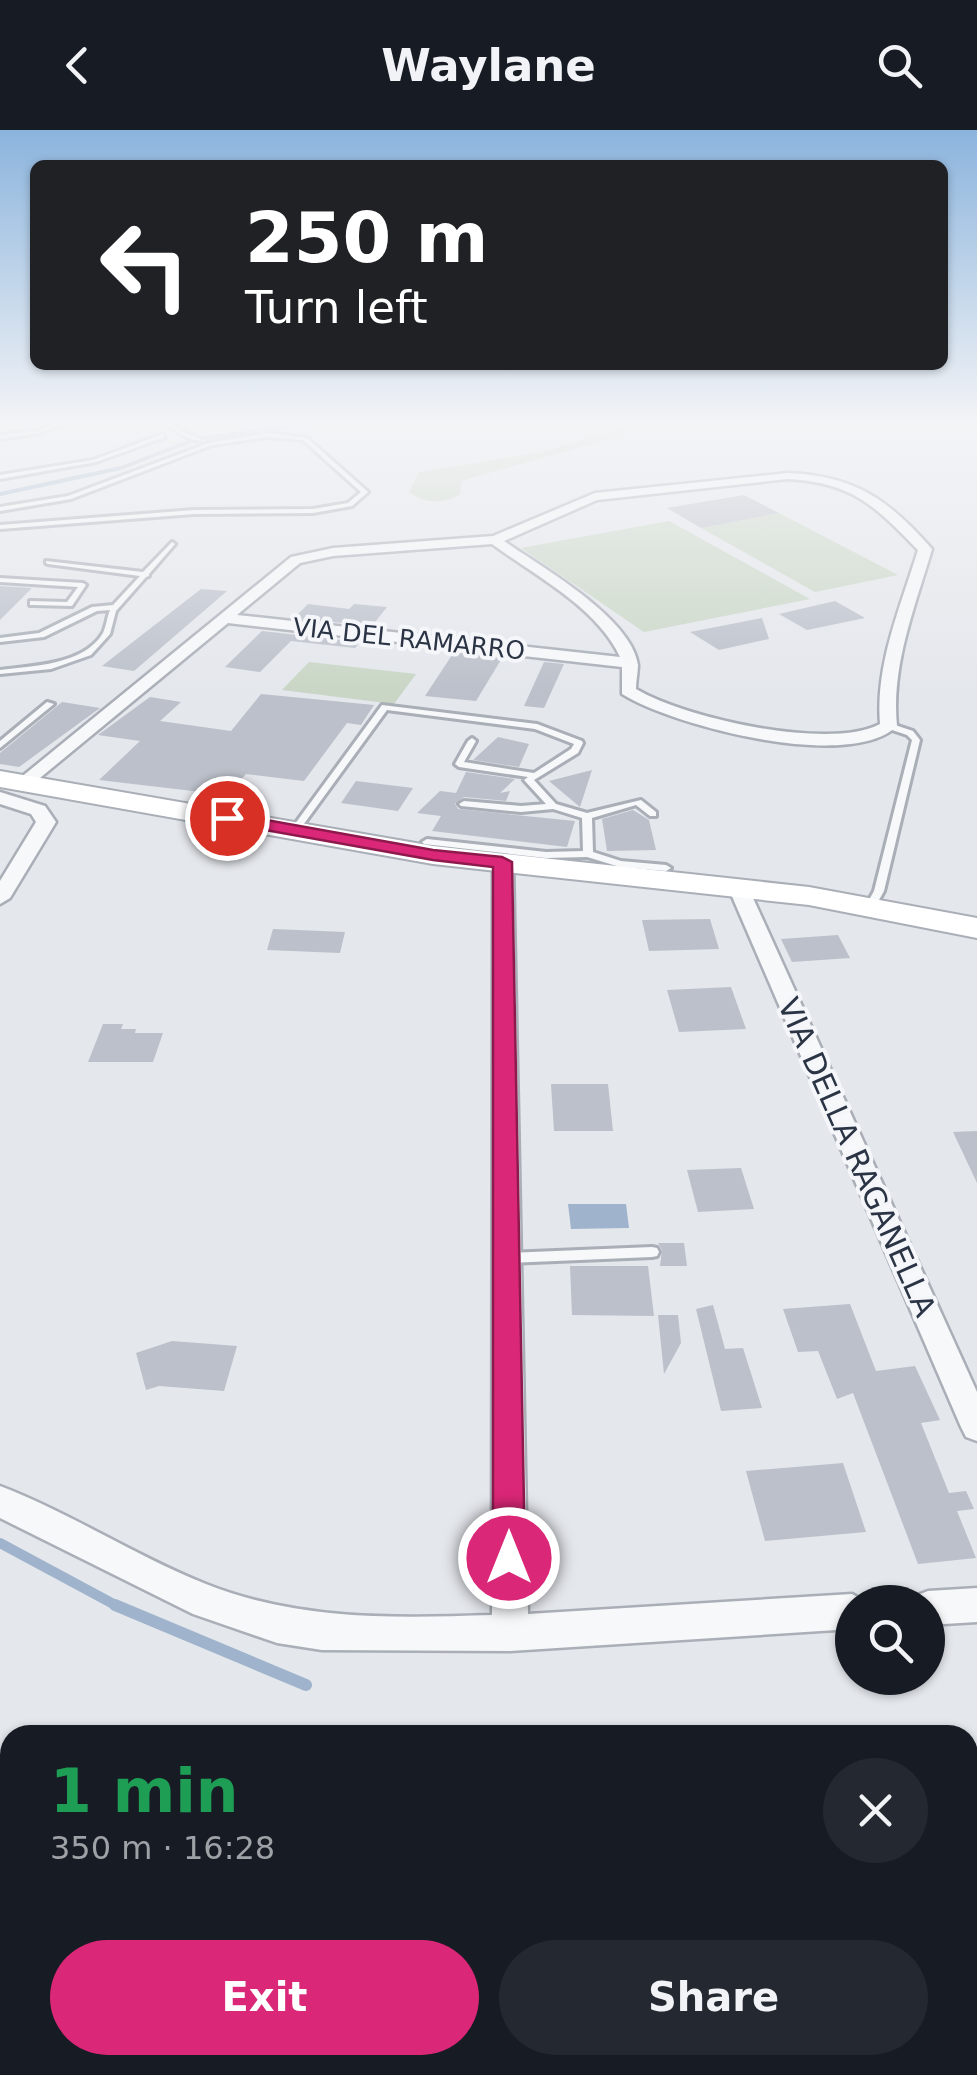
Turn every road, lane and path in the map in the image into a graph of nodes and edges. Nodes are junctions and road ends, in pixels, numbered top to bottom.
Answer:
1 (315, 511) edge
2 (562, 511) edge
3 (887, 511) edge
4 (0, 527) edge
5 (494, 540) junction
6 (172, 544) dead end
7 (48, 562) dead end
8 (146, 576) junction
9 (0, 580) edge
10 (33, 603) dead end
11 (116, 607) junction
12 (222, 618) junction
13 (0, 640) edge
14 (630, 663) junction
15 (0, 672) edge
16 (50, 704) dead end
17 (888, 726) junction
18 (472, 741) dead end
19 (0, 744) edge
20 (532, 775) junction
21 (8, 787) edge
22 (464, 804) dead end
23 (553, 806) junction
24 (653, 814) dead end
25 (587, 816) junction
26 (295, 830) junction
27 (427, 842) dead end
28 (588, 854) junction
29 (502, 862) junction
30 (666, 868) dead end
31 (738, 887) junction
32 (0, 898) edge
33 (870, 907) junction
34 (977, 928) edge
35 (652, 1252) dead end
36 (506, 1258) junction
37 (977, 1427) edge
38 (0, 1500) edge
39 (977, 1604) edge
40 (945, 1607) edge
41 (835, 1613) edge
42 (510, 1633) junction

1 - 4 lane
2 - 5 street
3 - 17 street
5 - 12 street
5 - 14 street
6 - 8 lane
7 - 8 lane
8 - 11 lane
9 - 10 lane
11 - 13 lane
11 - 15 lane
12 - 14 street, VIA DEL RAMARRO
12 - 21 street
14 - 17 street
16 - 19 lane
17 - 33 lane
18 - 20 lane
20 - 23 lane
20 - 26 lane
21 - 26 main road
21 - 32 street
22 - 23 lane
23 - 25 lane
24 - 25 lane
25 - 28 lane
26 - 29 main road
27 - 28 lane
28 - 30 lane
29 - 31 main road
29 - 36 street
31 - 33 main road
31 - 37 street, VIA DELLA RAGANELLA
33 - 34 main road
35 - 36 lane
36 - 42 street
38 - 42 street
39 - 40 street
41 - 42 street

